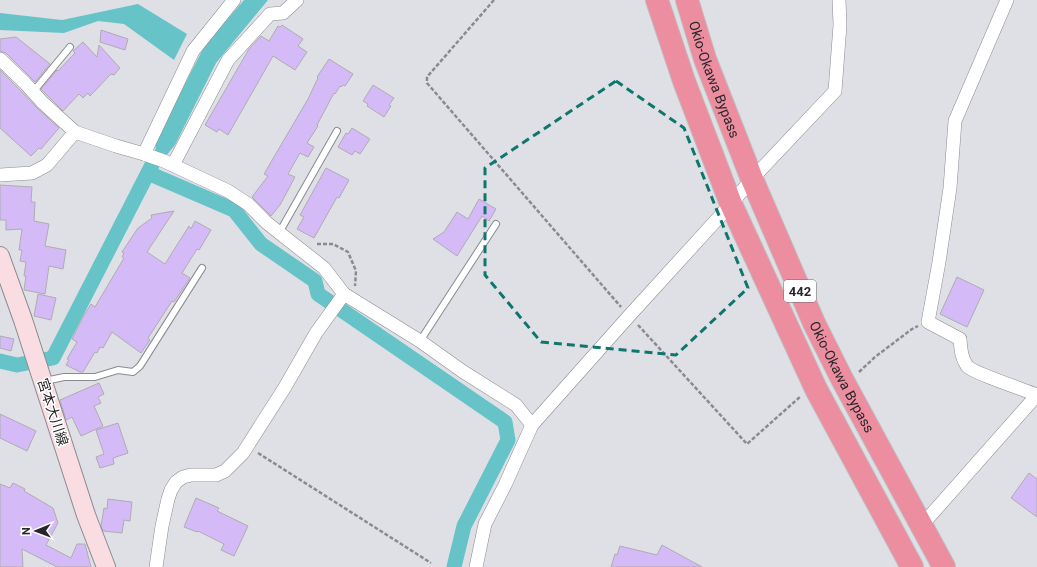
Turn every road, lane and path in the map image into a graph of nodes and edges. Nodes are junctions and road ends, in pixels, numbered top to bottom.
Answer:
1 (234, 0) edge
2 (296, 0) edge
3 (494, 0) edge
4 (657, 0) edge
5 (687, 0) edge
6 (839, 0) edge
7 (1007, 0) edge
8 (70, 47) dead end
9 (0, 59) edge
10 (33, 92) junction
11 (337, 131) dead end
12 (75, 132) junction
13 (147, 155) junction
14 (168, 163) junction
15 (0, 175) edge
16 (752, 179) junction
17 (731, 204) junction
18 (496, 224) dead end
19 (279, 233) junction
20 (300, 250) junction
21 (0, 256) edge
22 (202, 268) dead end
23 (346, 298) junction
24 (629, 316) junction
25 (928, 322) junction
26 (420, 341) junction
27 (842, 379) junction
28 (43, 382) junction
29 (816, 389) junction
30 (1037, 395) edge
31 (532, 425) junction
32 (247, 446) junction
33 (922, 525) junction
34 (431, 563) dead end
35 (106, 567) edge
36 (156, 567) edge
37 (476, 567) edge
38 (912, 567) edge
39 (944, 567) edge

1 - 13 street
2 - 14 street
3 - 24 path
4 - 17 highway, Okio-Okawa Bypass / 442
5 - 16 highway, Okio-Okawa Bypass / 442
6 - 16 street
7 - 25 street
8 - 10 lane
9 - 10 street
10 - 12 street
11 - 19 lane
12 - 13 street
12 - 15 street
13 - 14 street
14 - 19 street
16 - 17 street
16 - 27 highway, Okio-Okawa Bypass / 442
17 - 24 street
17 - 29 highway, Okio-Okawa Bypass / 442
18 - 26 lane
19 - 20 street
20 - 23 street
20 - 23 path
21 - 28 main road, 宮本大川線
22 - 28 lane
23 - 26 street
23 - 32 street
24 - 29 path
24 - 31 street
25 - 27 path
25 - 30 street
26 - 31 street
27 - 33 highway, Okio-Okawa Bypass / 442
28 - 35 main road, 宮本大川線
29 - 38 highway, Okio-Okawa Bypass / 442
30 - 33 street
31 - 37 street
32 - 34 path
32 - 36 street
33 - 39 highway, Okio-Okawa Bypass / 442

